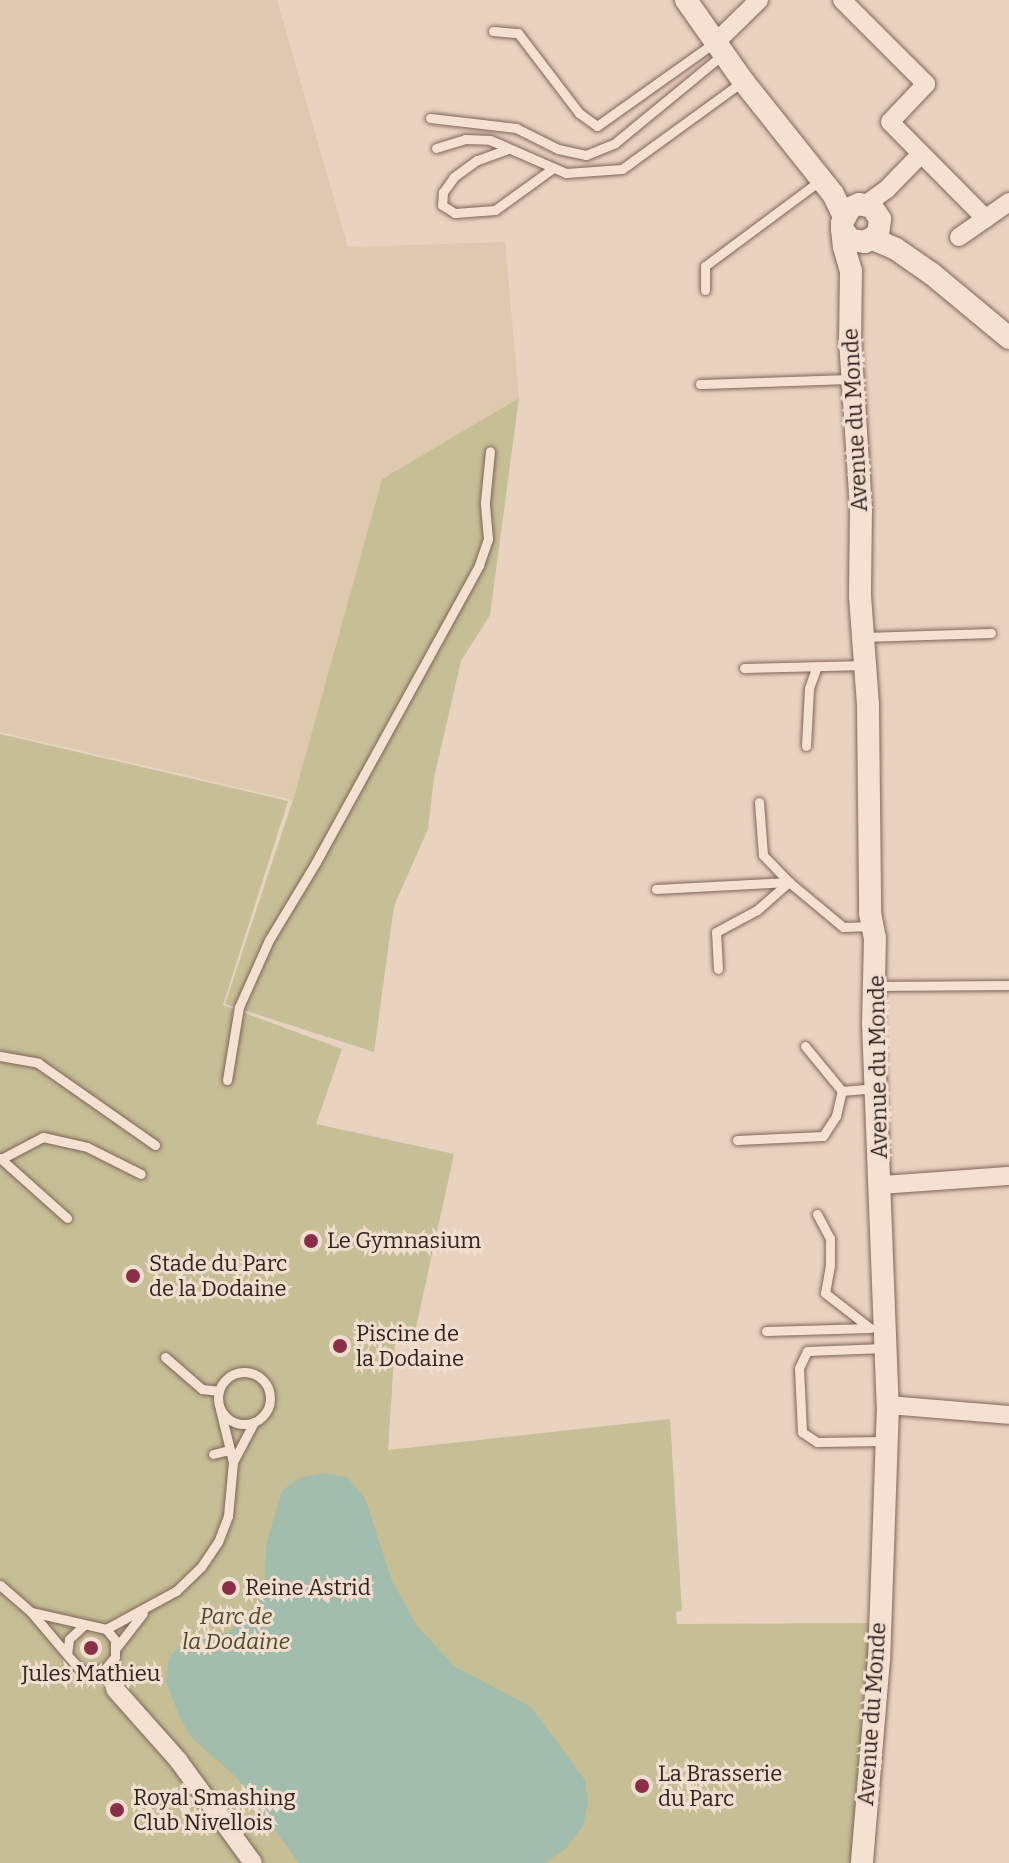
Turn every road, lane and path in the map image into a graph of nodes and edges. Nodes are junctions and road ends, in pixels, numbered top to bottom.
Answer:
1 (686, 0) edge
2 (759, 0) edge
3 (842, 0) edge
4 (493, 31) dead end
5 (720, 48) junction
6 (743, 81) junction
7 (430, 118) dead end
8 (436, 148) dead end
9 (508, 149) junction
10 (920, 155) junction
11 (553, 168) junction
12 (827, 187) junction
13 (1009, 202) edge
14 (986, 219) junction
15 (863, 222) junction
16 (959, 237) dead end
17 (705, 290) dead end
18 (1009, 338) edge
19 (853, 379) junction
20 (700, 384) dead end
21 (490, 451) dead end
22 (991, 633) dead end
23 (862, 637) junction
24 (866, 665) junction
25 (817, 666) junction
26 (744, 668) dead end
27 (806, 746) dead end
28 (759, 802) dead end
29 (789, 882) junction
30 (656, 889) dead end
31 (873, 926) junction
32 (718, 969) dead end
33 (1009, 985) edge
34 (877, 986) junction
35 (805, 1046) dead end
36 (0, 1056) edge
37 (227, 1080) dead end
38 (876, 1088) junction
39 (842, 1091) junction
40 (737, 1140) dead end
41 (155, 1145) dead end
42 (1, 1158) edge
43 (141, 1174) dead end
44 (1009, 1176) edge
45 (882, 1185) junction
46 (817, 1214) dead end
47 (67, 1218) dead end
48 (766, 1331) dead end
49 (881, 1335) junction
50 (165, 1357) dead end
51 (219, 1391) junction
52 (888, 1405) junction
53 (220, 1409) junction
54 (1009, 1415) edge
55 (254, 1422) junction
56 (888, 1441) junction
57 (229, 1450) junction
58 (210, 1455) dead end
59 (233, 1462) junction
60 (0, 1585) edge
61 (145, 1609) junction
62 (31, 1612) junction
63 (84, 1625) junction
64 (106, 1629) junction
65 (116, 1648) junction
66 (68, 1656) junction
67 (111, 1664) junction
68 (96, 1673) junction
69 (115, 1689) junction
70 (253, 1863) edge
71 (862, 1863) edge

1 - 5 street
2 - 5 street
3 - 10 street
4 - 5 lane
5 - 6 street
5 - 7 lane
6 - 11 lane
6 - 12 street
8 - 9 lane
9 - 11 lane
9 - 11 lane
10 - 14 street
10 - 15 street
12 - 15 street
12 - 17 lane
13 - 14 street
14 - 16 street
15 - 18 street
15 - 19 street, Avenue du Monde
19 - 20 lane
19 - 23 street, Avenue du Monde
21 - 37 lane
22 - 23 lane
23 - 24 street, Avenue du Monde
24 - 25 lane
24 - 31 street, Avenue du Monde
25 - 26 lane
25 - 27 lane
28 - 29 lane
29 - 30 lane
29 - 31 lane
29 - 32 lane
31 - 34 street, Avenue du Monde
33 - 34 lane
34 - 38 street, Avenue du Monde
35 - 39 lane
36 - 41 lane
38 - 39 lane
38 - 45 street, Avenue du Monde
39 - 40 lane
42 - 43 lane
42 - 47 lane
44 - 45 street
45 - 49 street, Avenue du Monde
46 - 49 lane
48 - 49 lane
49 - 52 street, Avenue du Monde
49 - 56 lane
50 - 51 lane
51 - 53 lane
51 - 55 lane
52 - 54 street
52 - 56 street, Avenue du Monde
53 - 55 lane
53 - 57 lane
55 - 59 lane
56 - 71 street, Avenue du Monde
57 - 58 lane
57 - 59 lane
59 - 61 lane
60 - 62 lane
61 - 64 lane
61 - 65 lane
62 - 63 lane
62 - 66 lane
63 - 64 lane
63 - 66 lane
64 - 65 lane
65 - 67 lane
66 - 68 lane
67 - 68 lane
67 - 69 lane
68 - 69 lane
69 - 70 street

